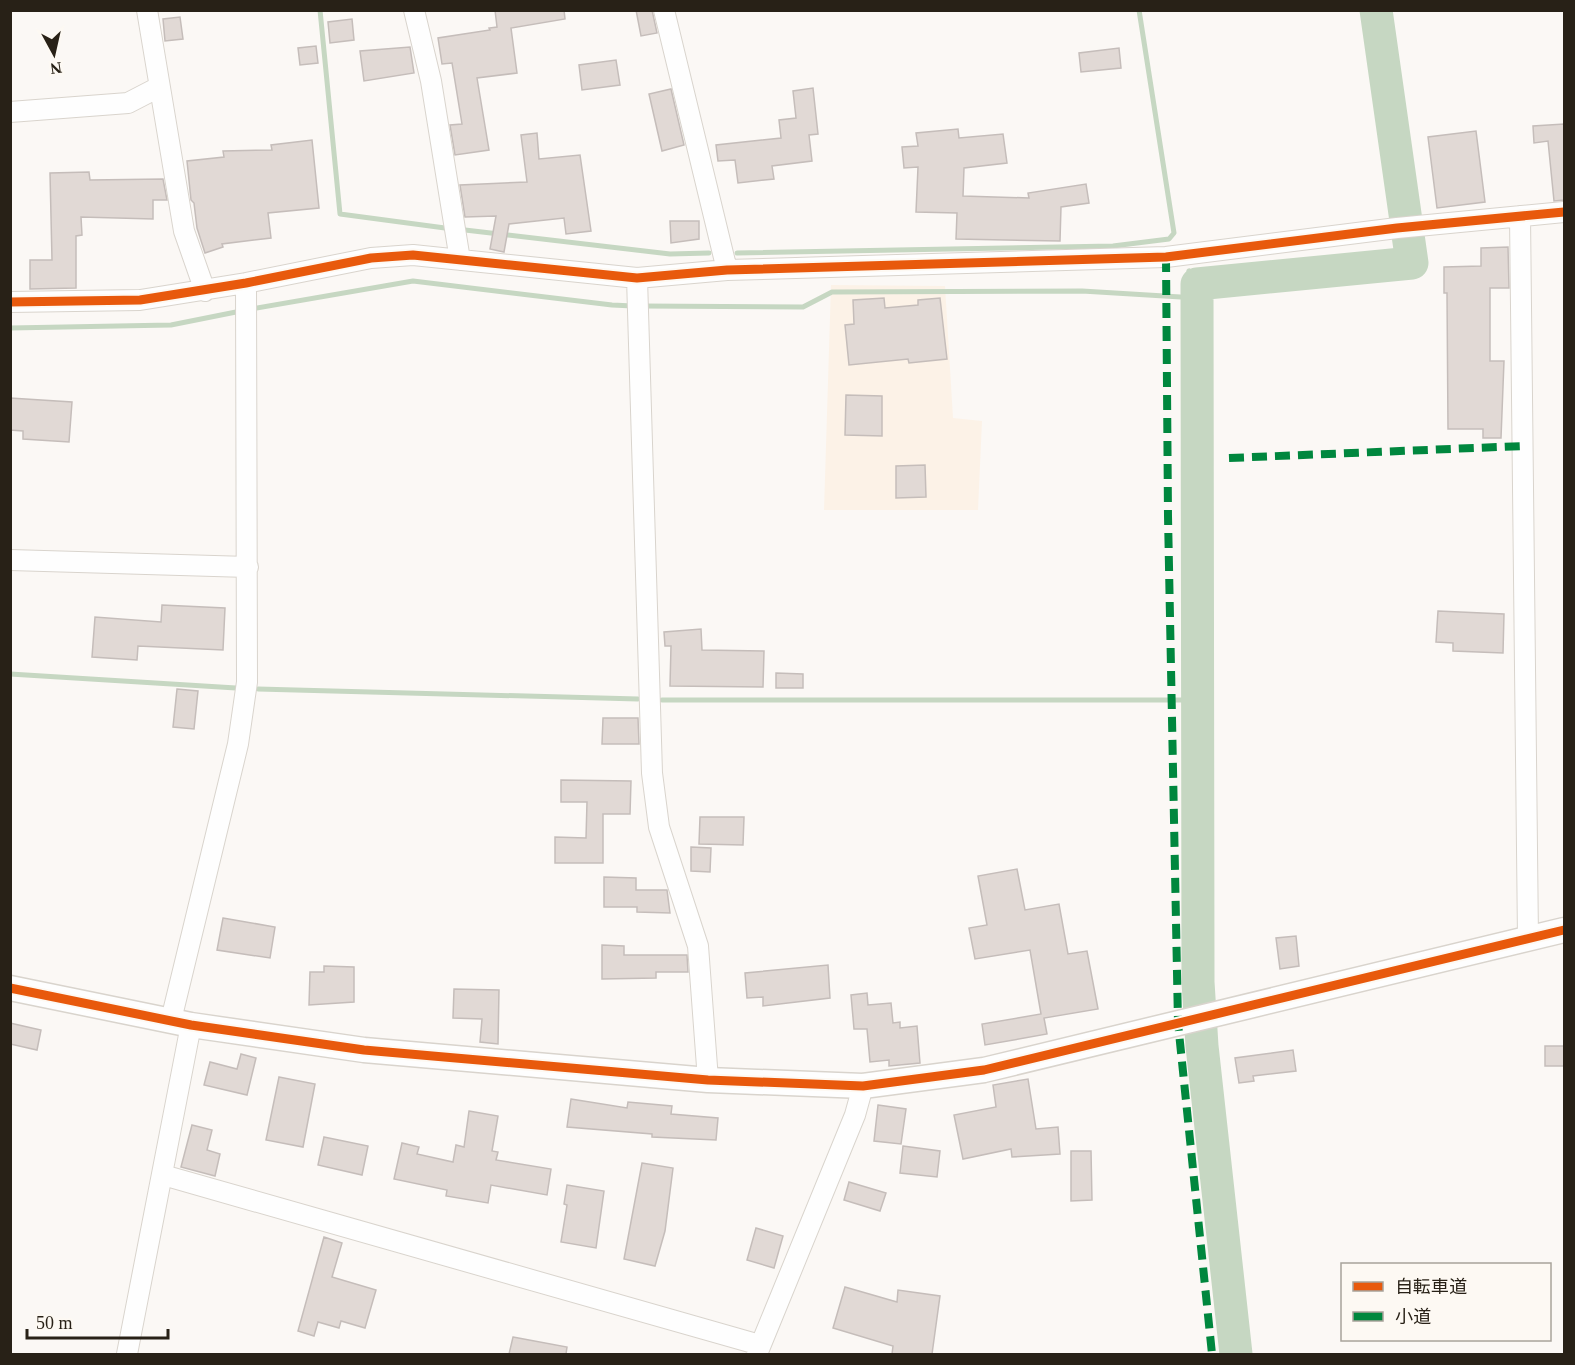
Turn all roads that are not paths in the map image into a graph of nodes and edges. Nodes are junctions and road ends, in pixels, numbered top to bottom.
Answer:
1 (414, 10) edge
2 (664, 10) edge
3 (149, 11) edge
4 (159, 87) junction
5 (10, 112) edge
6 (1564, 212) edge
7 (1520, 216) junction
8 (460, 260) junction
9 (727, 270) junction
10 (638, 287) junction
11 (205, 291) junction
12 (247, 292) junction
13 (10, 302) edge
14 (10, 560) edge
15 (248, 567) junction
16 (1564, 930) edge
17 (1528, 939) junction
18 (10, 988) edge
19 (181, 1023) junction
20 (708, 1080) junction
21 (863, 1086) junction
22 (163, 1174) junction
23 (759, 1350) edge
24 (127, 1354) edge

1 - 8 street
2 - 9 street
3 - 4 street
4 - 5 street
4 - 11 street
6 - 7 street
7 - 9 street
7 - 17 street
8 - 10 street
8 - 12 street
9 - 10 street
10 - 20 street
11 - 12 street
11 - 13 street
12 - 15 street
14 - 15 street
15 - 19 street
16 - 17 street
17 - 21 street
18 - 19 street
19 - 20 street
19 - 22 street
20 - 21 street
21 - 23 street
22 - 23 street
22 - 24 street

